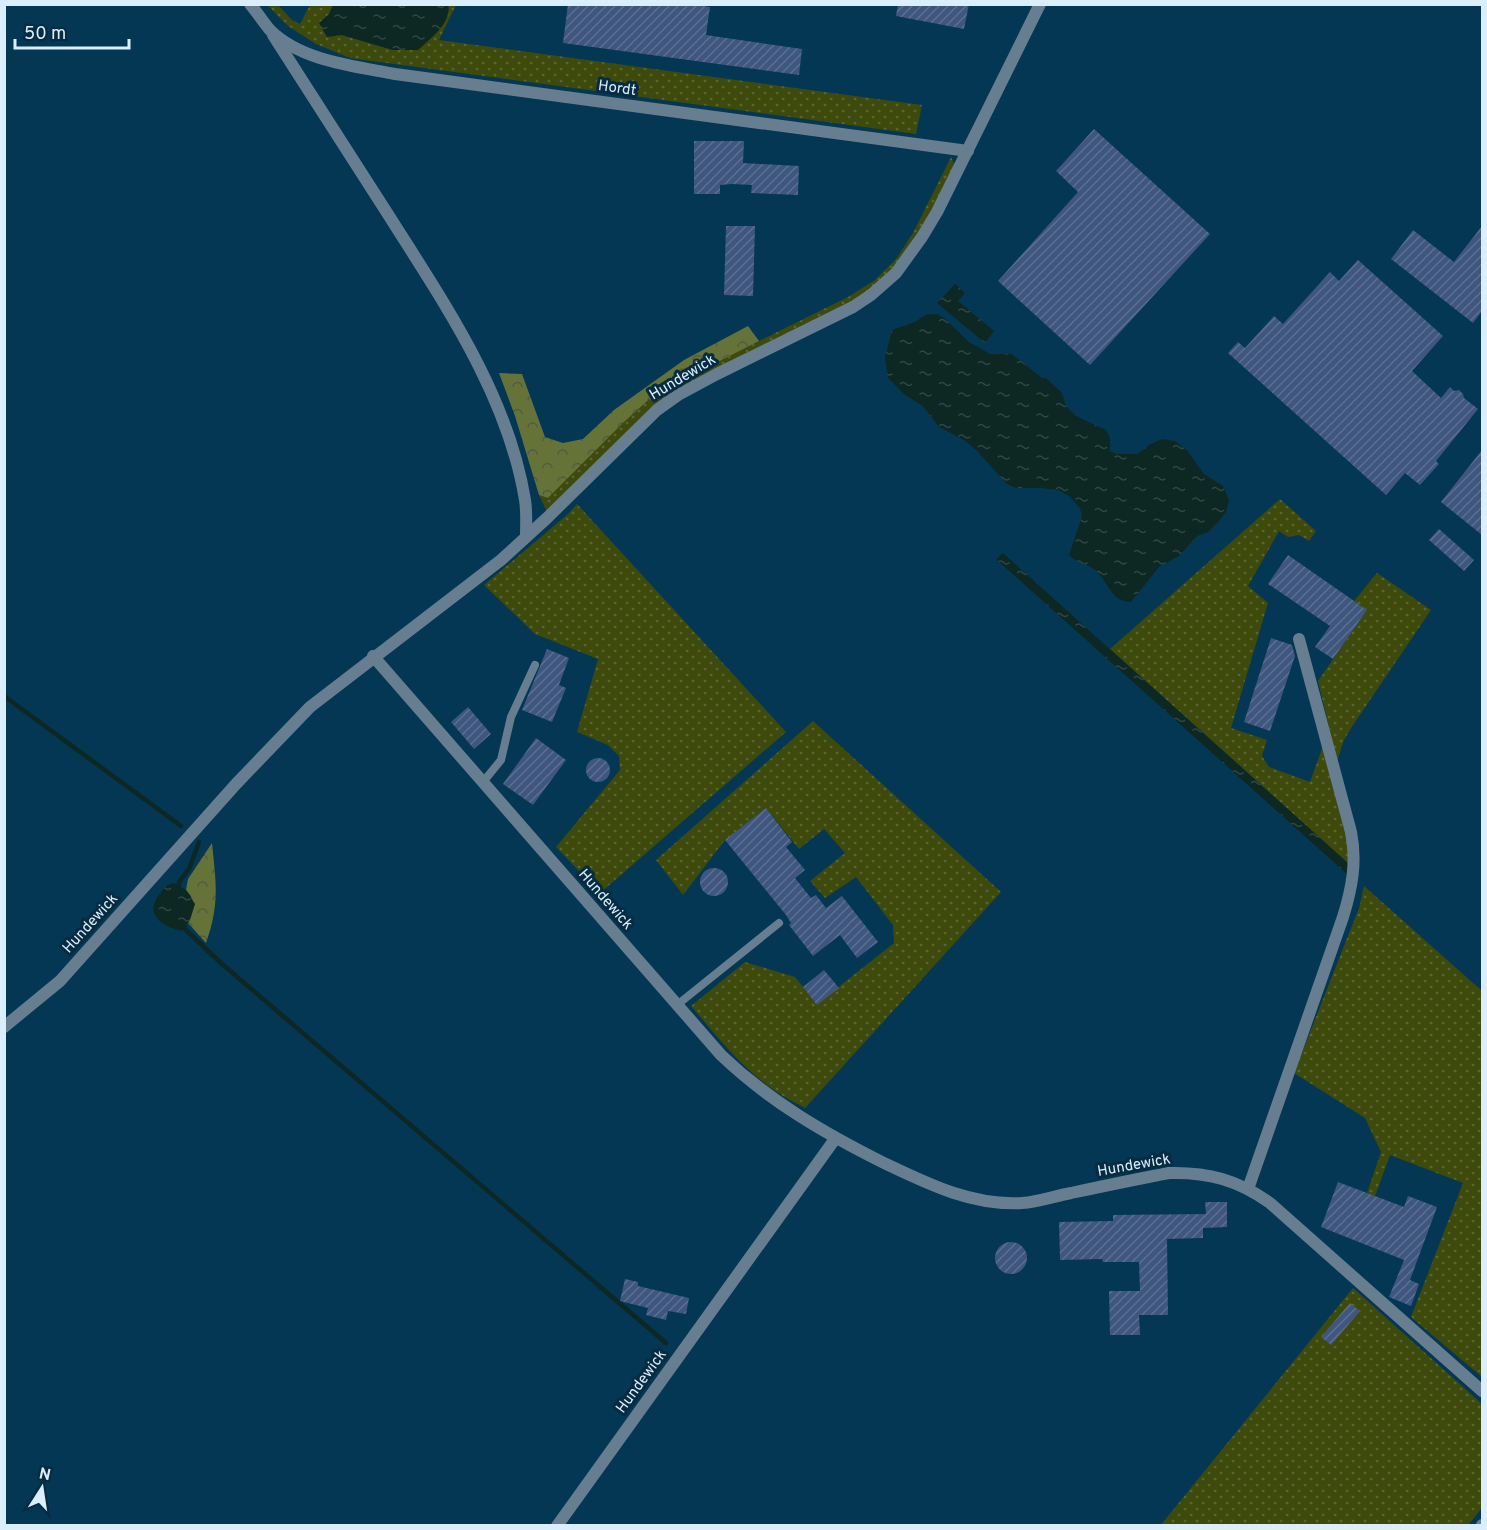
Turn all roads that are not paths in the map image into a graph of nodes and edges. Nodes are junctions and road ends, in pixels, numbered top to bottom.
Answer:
1 (250, 4) edge
2 (1040, 4) edge
3 (270, 30) junction
4 (968, 150) junction
5 (526, 536) junction
6 (1299, 639) dead end
7 (373, 657) junction
8 (535, 664) dead end
9 (483, 782) junction
10 (779, 923) dead end
11 (677, 1005) junction
12 (4, 1028) edge
13 (835, 1139) junction
14 (1248, 1189) junction
15 (1482, 1391) edge
16 (557, 1526) edge

1 - 3 street, Hordt
2 - 4 street, Hundewick
3 - 4 street, Hordt
3 - 5 street, Hordt
4 - 5 street, Hundewick
5 - 7 street, Hundewick
6 - 14 street
7 - 9 street, Hundewick
7 - 12 street, Hundewick
8 - 9 lane
9 - 11 street, Hundewick
10 - 11 lane
11 - 13 street, Hundewick
13 - 14 street, Hundewick
13 - 16 street, Hundewick
14 - 15 street, Hundewick

